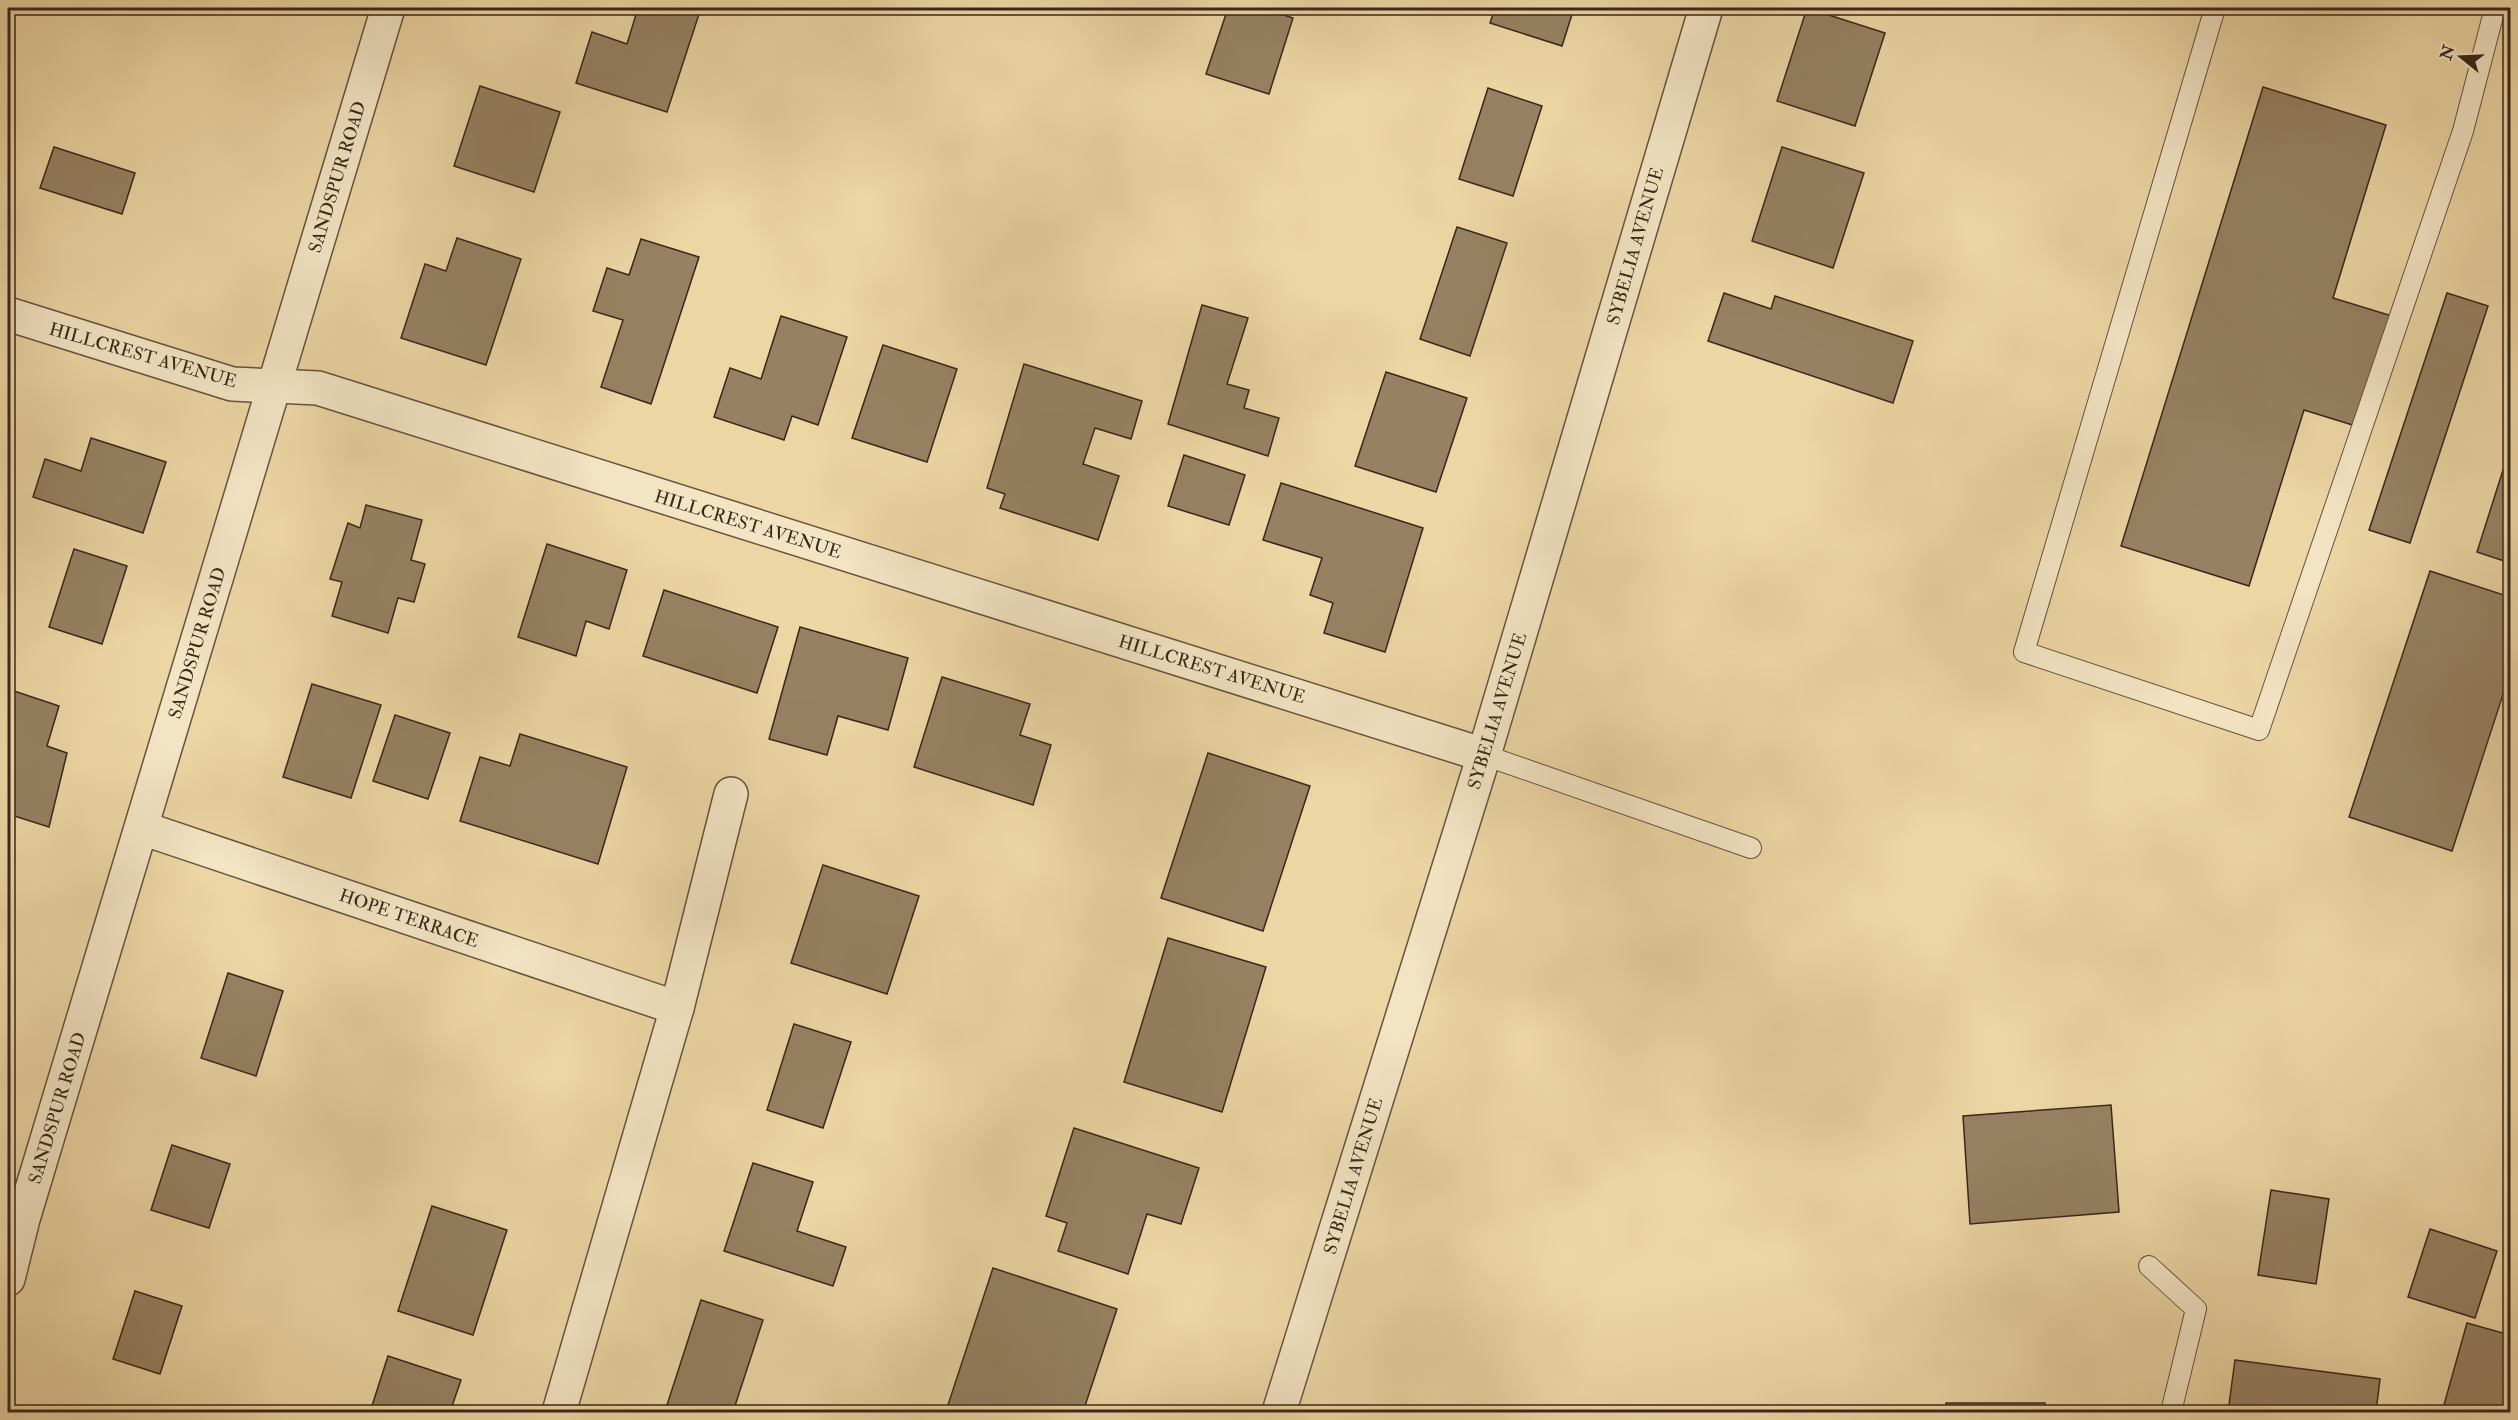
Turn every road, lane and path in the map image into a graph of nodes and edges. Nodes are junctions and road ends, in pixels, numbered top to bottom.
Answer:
1 (388, 8) edge
2 (1706, 8) edge
3 (2215, 8) edge
4 (2494, 8) edge
5 (8, 315) edge
6 (273, 386) junction
7 (1485, 755) junction
8 (731, 794) dead end
9 (142, 828) junction
10 (1751, 848) dead end
11 (676, 1008) junction
12 (15, 1216) edge
13 (2149, 1266) dead end
14 (8, 1279) edge
15 (560, 1413) edge
16 (1279, 1413) edge
17 (2172, 1413) edge

1 - 6 street, SANDSPUR ROAD
2 - 7 street, SYBELIA AVENUE
3 - 4 lane
5 - 6 street, HILLCREST AVENUE
6 - 7 street, HILLCREST AVENUE
6 - 9 street, SANDSPUR ROAD
7 - 10 lane
7 - 16 street, SYBELIA AVENUE
8 - 11 street
9 - 11 street, HOPE TERRACE
9 - 12 street, SANDSPUR ROAD
11 - 15 street
12 - 14 street, SANDSPUR ROAD
13 - 17 lane

